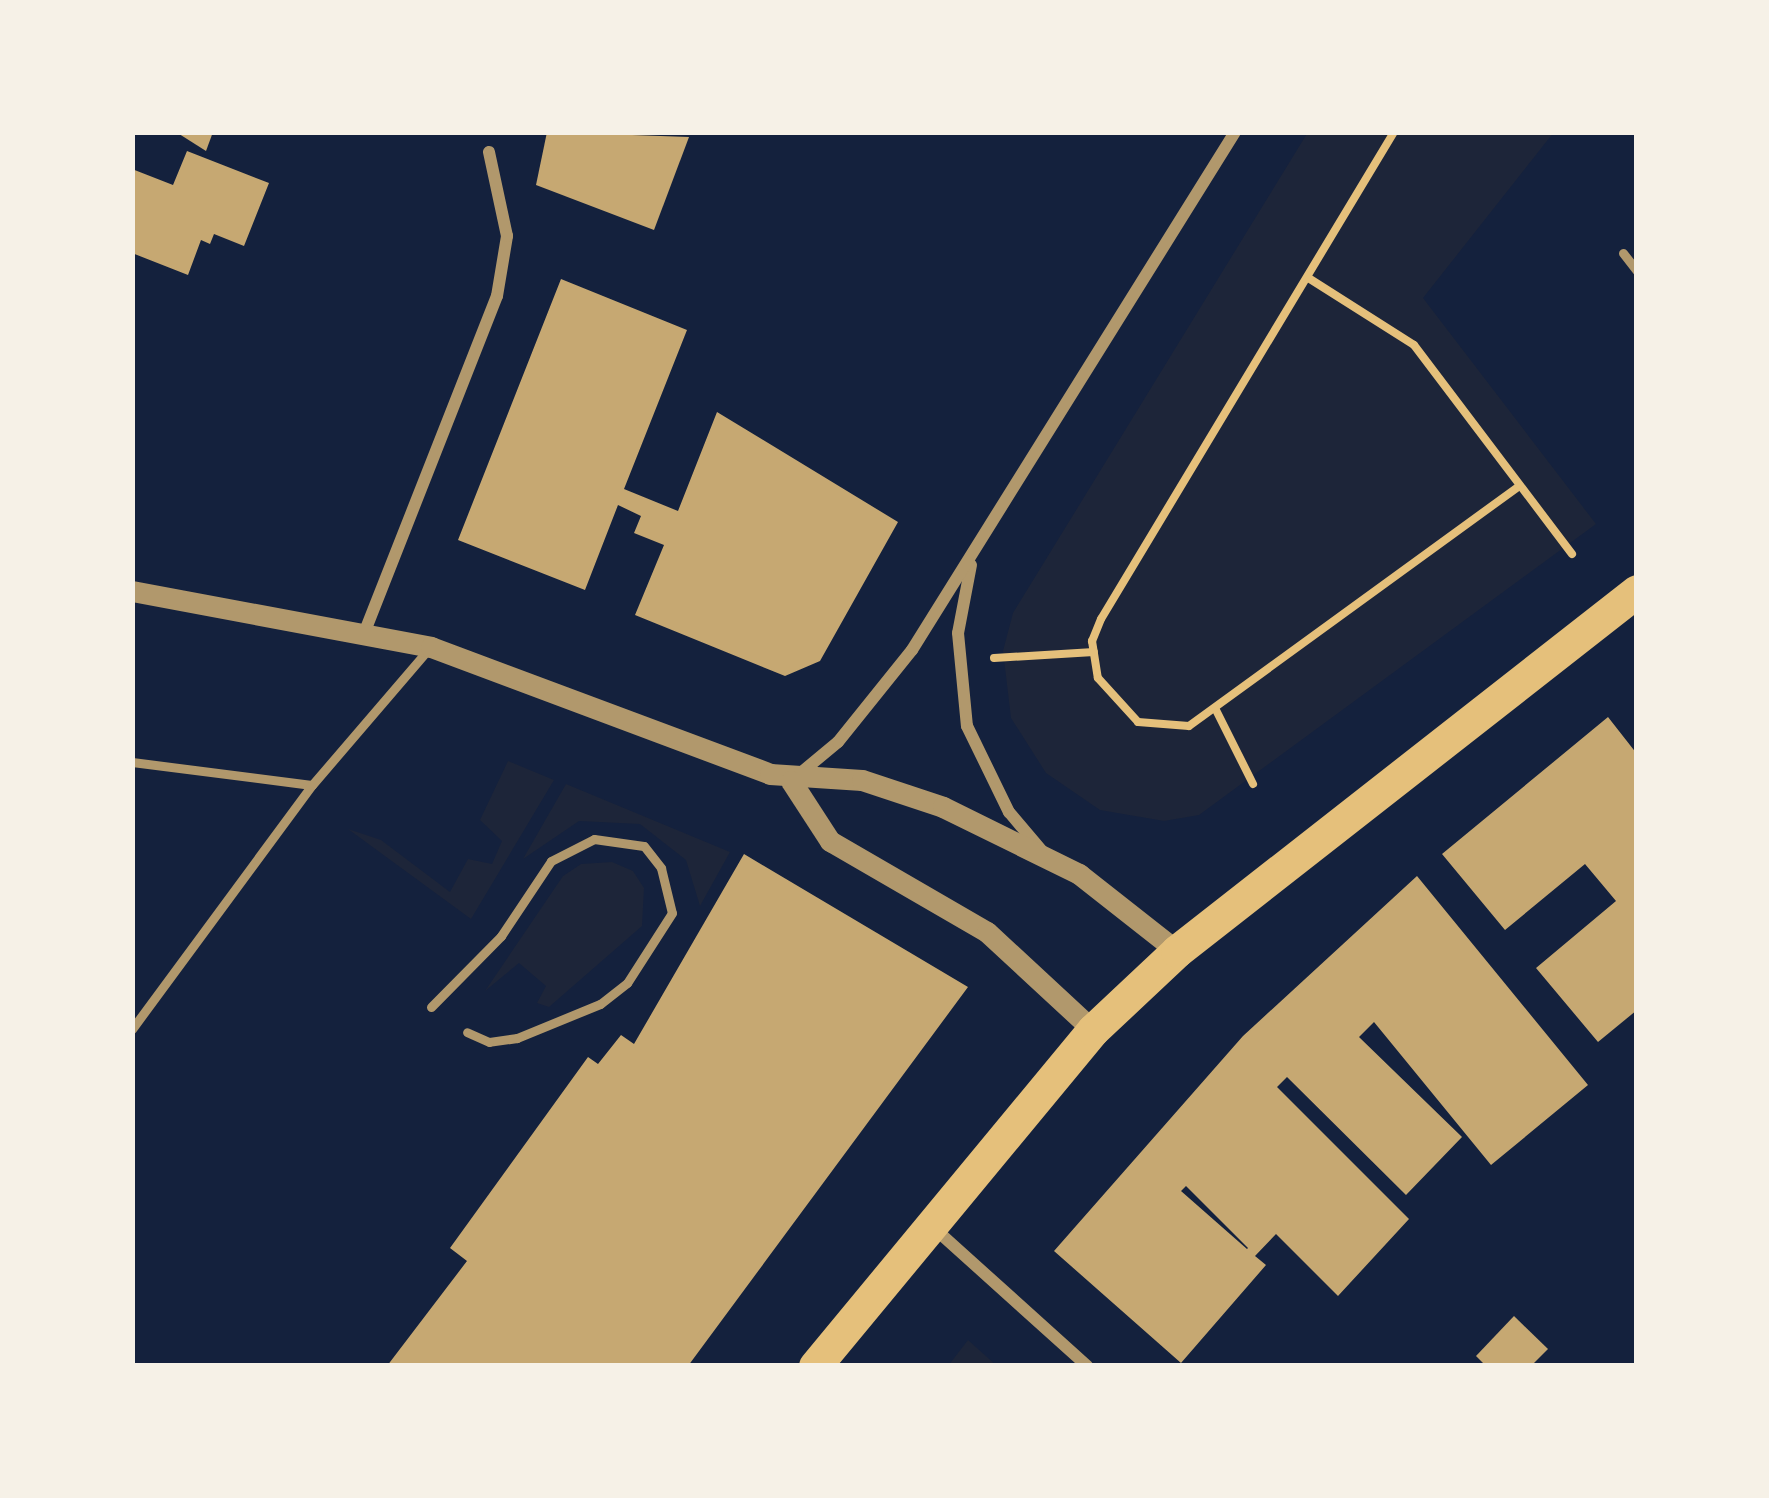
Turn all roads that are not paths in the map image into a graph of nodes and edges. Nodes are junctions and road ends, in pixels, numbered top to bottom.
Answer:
1 (1235, 132) edge
2 (489, 152) dead end
3 (1623, 253) dead end
4 (1637, 271) edge
5 (972, 559) junction
6 (132, 591) edge
7 (1637, 591) edge
8 (365, 631) junction
9 (431, 647) junction
10 (132, 762) edge
11 (791, 781) junction
12 (312, 785) junction
13 (1046, 856) junction
14 (1177, 951) junction
15 (431, 1007) dead end
16 (132, 1029) edge
17 (1093, 1030) junction
18 (467, 1032) dead end
19 (929, 1223) junction
20 (814, 1366) edge
21 (1088, 1366) edge

1 - 5 street
2 - 8 street
3 - 4 lane
5 - 11 street
5 - 13 street
6 - 8 street
7 - 14 highway
8 - 9 street
9 - 11 street
9 - 12 lane
10 - 12 lane
11 - 13 street
11 - 17 street
12 - 16 lane
13 - 14 street
14 - 17 highway
15 - 18 lane
17 - 19 highway
19 - 20 highway
19 - 21 street

